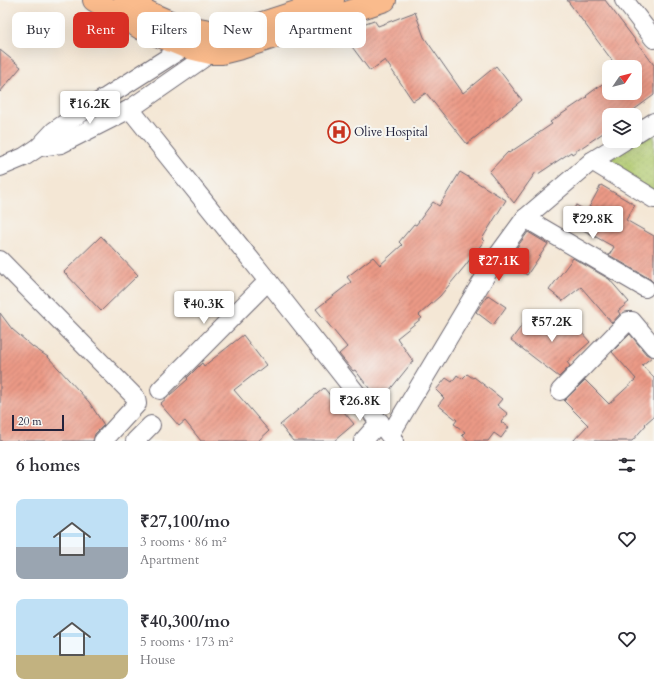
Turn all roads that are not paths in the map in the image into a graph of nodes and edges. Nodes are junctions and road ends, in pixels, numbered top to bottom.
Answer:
1 (94, 0) edge
2 (125, 0) edge
3 (333, 0) edge
4 (385, 0) edge
5 (624, 0) edge
6 (267, 22) edge
7 (137, 26) edge
8 (209, 31) edge
9 (654, 39) edge
10 (184, 48) edge
11 (190, 48) edge
12 (218, 48) edge
13 (211, 53) junction
14 (130, 109) junction
15 (654, 122) edge
16 (642, 130) edge
17 (38, 147) junction
18 (613, 148) edge
19 (592, 161) junction
20 (0, 167) edge
21 (654, 199) edge
22 (525, 218) junction
23 (0, 260) edge
24 (268, 280) junction
25 (645, 288) dead end
26 (654, 347) edge
27 (160, 390) dead end
28 (560, 391) dead end
29 (151, 425) dead end
30 (388, 433) edge
31 (103, 441) edge
32 (135, 441) edge
33 (363, 441) edge

1 - 7 highway
2 - 8 highway
3 - 6 highway
4 - 13 highway
5 - 9 street
10 - 17 street
11 - 13 highway
12 - 13 street
13 - 14 street
14 - 17 street
14 - 24 street
15 - 16 street
17 - 20 street
18 - 19 street
19 - 21 street
19 - 22 street
22 - 25 street
22 - 30 street
23 - 31 street
24 - 27 street
24 - 30 street
26 - 28 street
29 - 32 street
30 - 33 street

